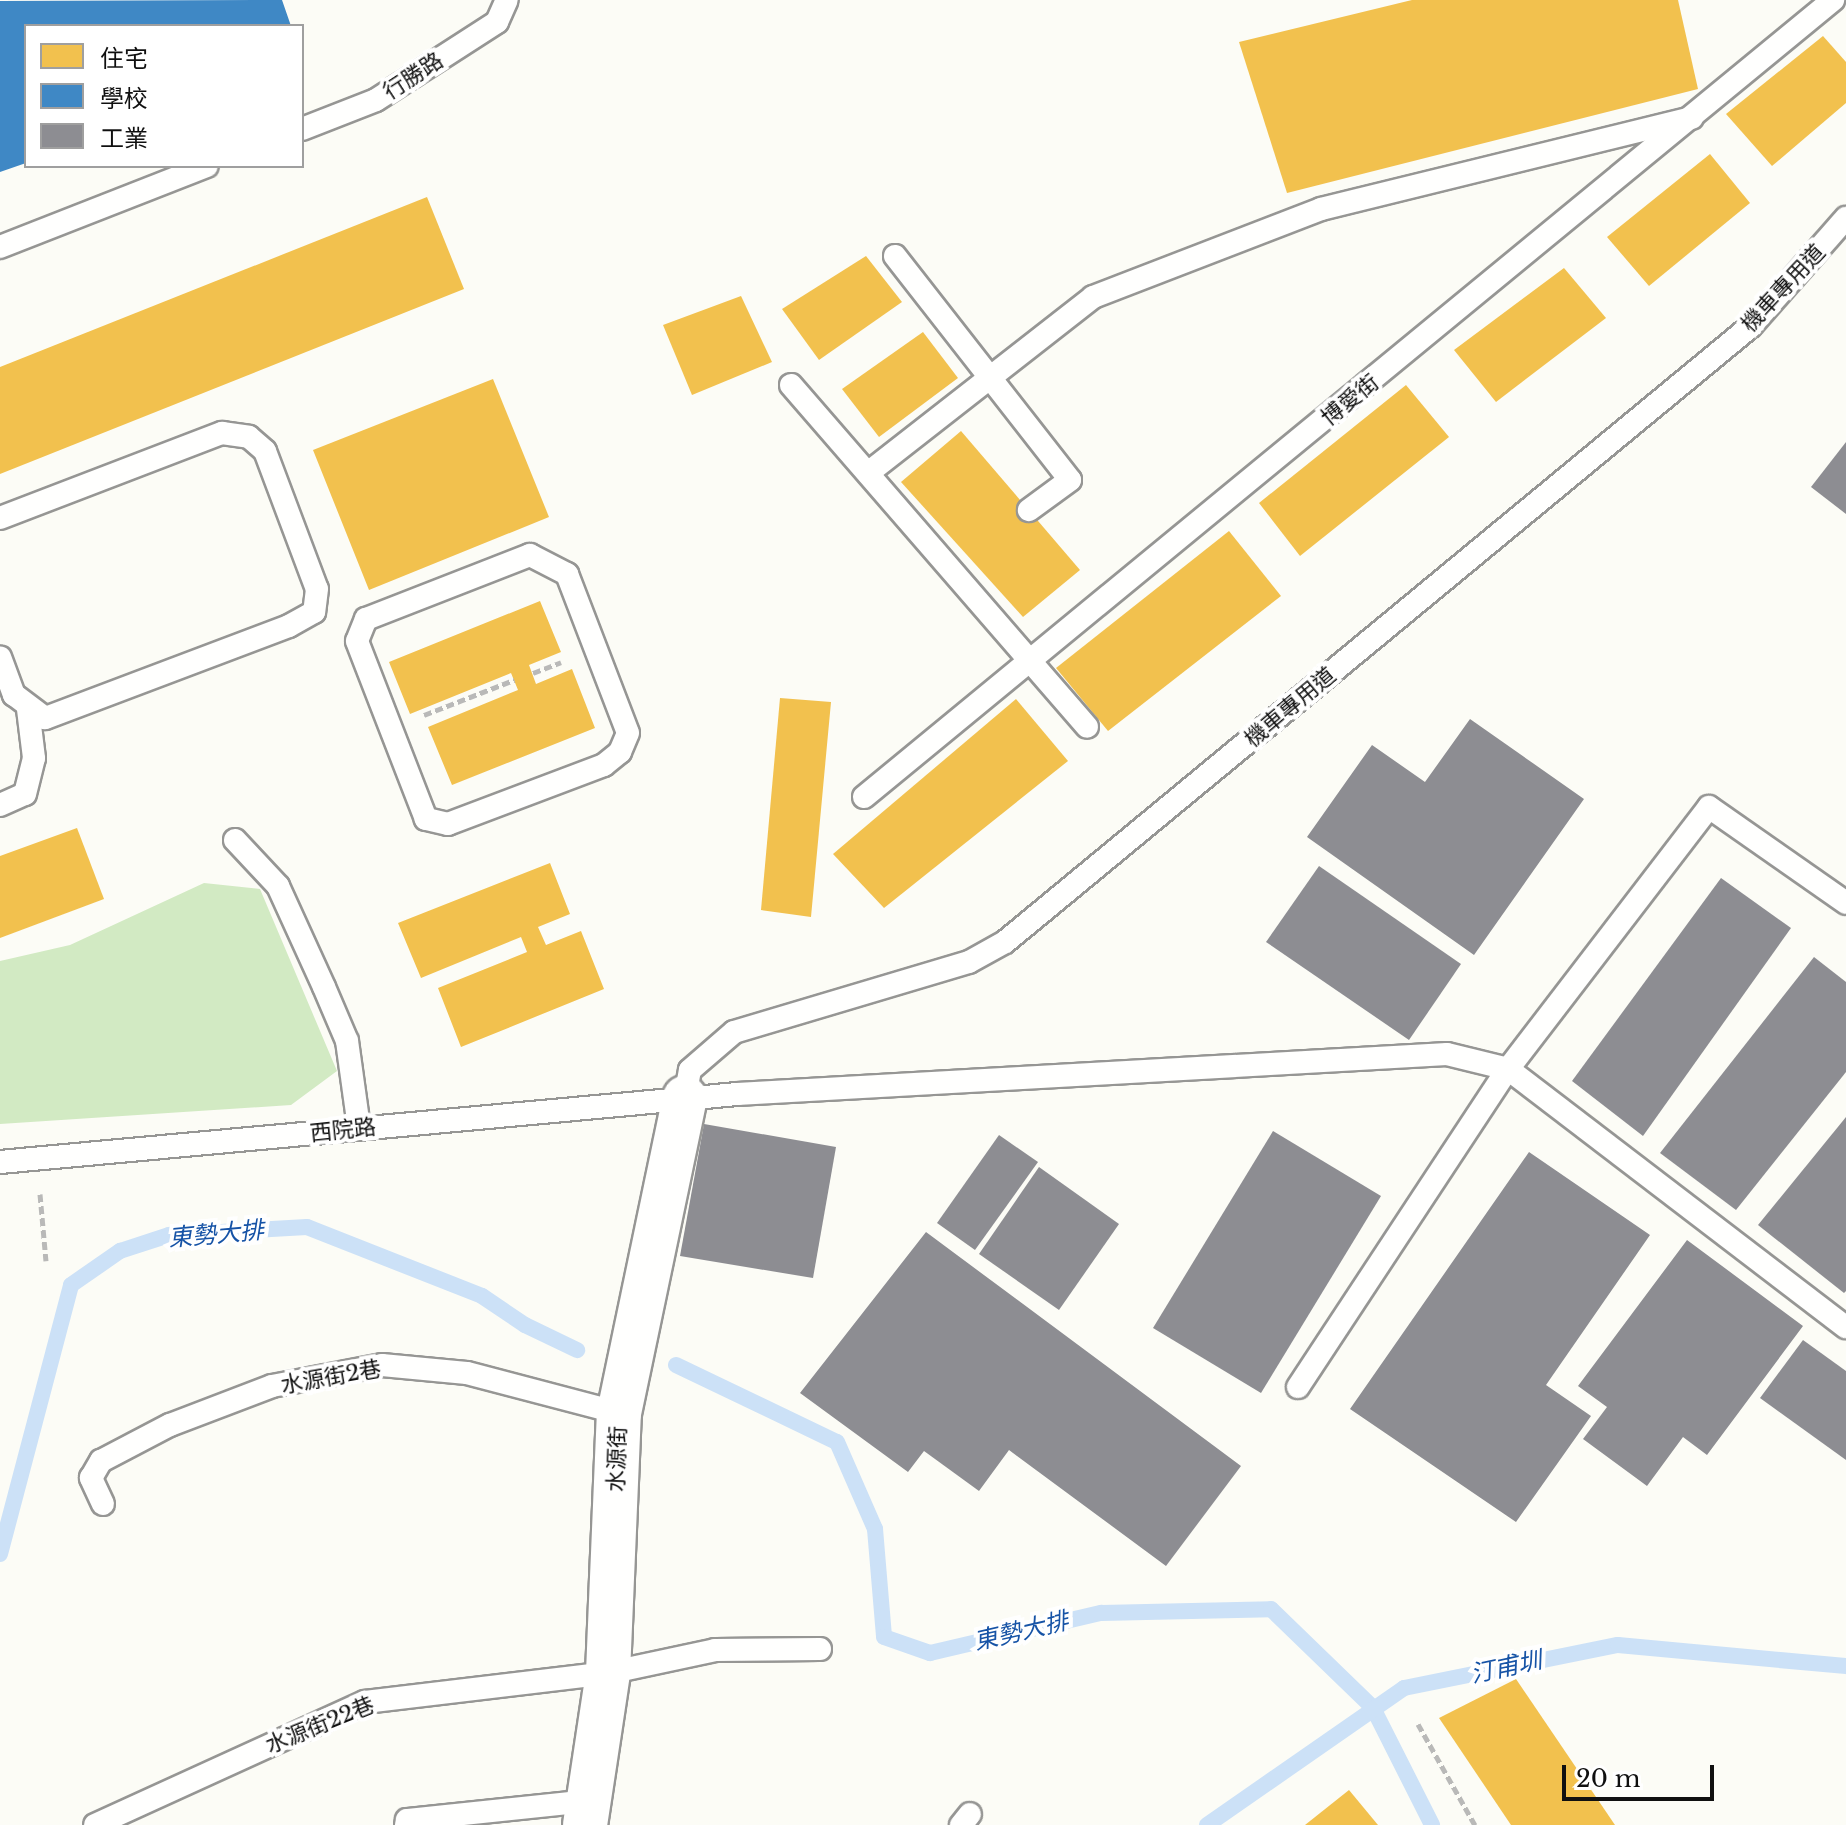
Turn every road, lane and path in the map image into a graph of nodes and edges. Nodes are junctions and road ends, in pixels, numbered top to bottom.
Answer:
1 (507, 0) edge
2 (1833, 0) edge
3 (1697, 117) junction
4 (304, 128) edge
5 (202, 168) edge
6 (1846, 218) edge
7 (0, 247) edge
8 (895, 256) dead end
9 (988, 378) junction
10 (791, 385) dead end
11 (868, 473) junction
12 (1029, 510) dead end
13 (0, 518) edge
14 (0, 657) edge
15 (1030, 661) junction
16 (514, 680) dead end
17 (28, 709) junction
18 (1087, 727) dead end
19 (390, 729) junction
20 (864, 797) dead end
21 (0, 805) edge
22 (235, 840) dead end
23 (1846, 903) edge
24 (1508, 1069) junction
25 (685, 1098) junction
26 (359, 1128) junction
27 (0, 1162) edge
28 (39, 1184) dead end
29 (46, 1261) dead end
30 (1846, 1327) edge
31 (1298, 1387) dead end
32 (619, 1413) junction
33 (103, 1504) dead end
34 (820, 1649) dead end
35 (608, 1673) junction
36 (1418, 1724) dead end
37 (586, 1813) edge
38 (95, 1825) edge
39 (406, 1825) edge
40 (1475, 1825) edge

1 - 4 lane, 行勝路
2 - 3 lane, 博愛街
3 - 9 lane
3 - 15 lane, 博愛街
5 - 7 lane
6 - 25 lane, 機車專用道
8 - 9 lane
9 - 11 lane
9 - 12 lane
10 - 11 lane
11 - 15 lane
13 - 17 lane
14 - 17 lane
15 - 18 lane
15 - 20 lane, 博愛街
16 - 19 path
17 - 21 lane
19 - 19 lane
22 - 26 lane
23 - 24 lane
24 - 25 lane, 西院路
24 - 30 lane
24 - 31 lane
25 - 26 lane, 西院路
25 - 32 street, 水源街
26 - 27 lane, 西院路
28 - 29 path
32 - 33 lane, 水源街2巷
32 - 35 street, 水源街
34 - 35 lane, 水源街22巷
35 - 37 street, 水源街
35 - 38 lane, 水源街22巷
36 - 40 path
37 - 39 lane

